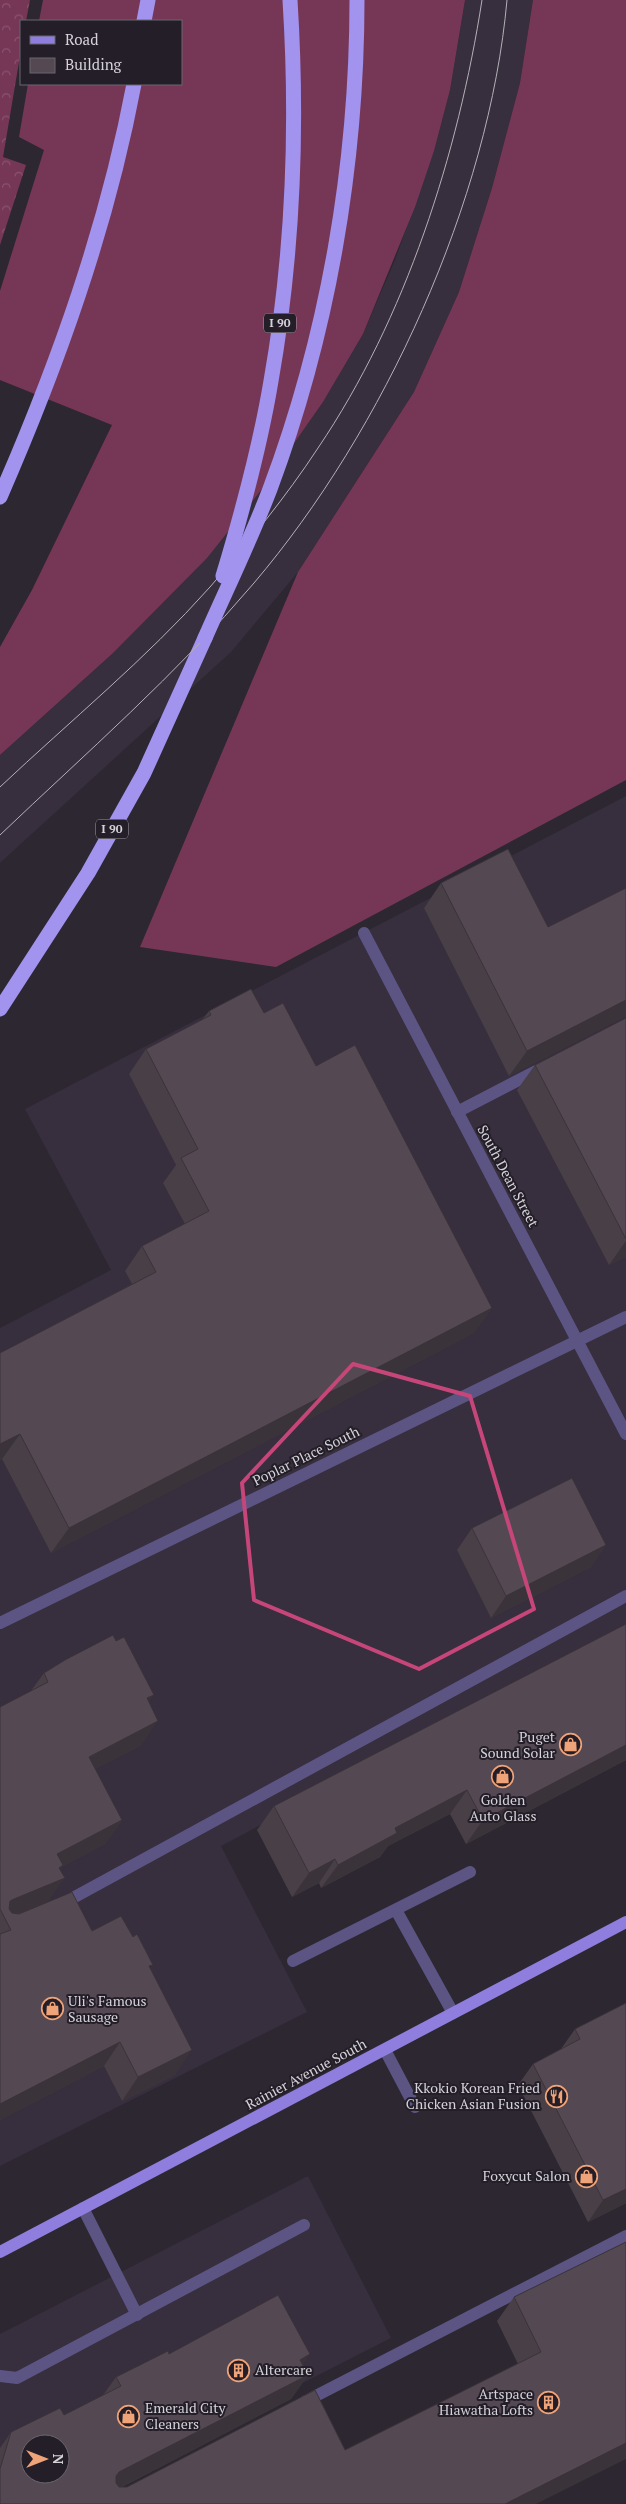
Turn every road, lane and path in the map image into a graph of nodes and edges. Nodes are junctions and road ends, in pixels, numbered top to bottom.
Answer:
1 (148, 0) edge
2 (290, 0) edge
3 (357, 0) edge
4 (144, 20) edge
5 (134, 85) edge
6 (0, 497) edge
7 (205, 638) junction
8 (364, 933) dead end
9 (0, 1009) edge
10 (555, 1062) edge
11 (457, 1112) junction
12 (626, 1317) edge
13 (577, 1340) junction
14 (626, 1434) edge
15 (626, 1596) edge
16 (0, 1623) edge
17 (470, 1872) dead end
18 (396, 1910) junction
19 (48, 1911) edge
20 (626, 1922) edge
21 (293, 1961) dead end
22 (453, 2013) junction
23 (385, 2050) junction
24 (415, 2107) dead end
25 (82, 2208) junction
26 (304, 2225) dead end
27 (626, 2236) edge
28 (0, 2252) edge
29 (137, 2315) junction
30 (0, 2376) edge
31 (290, 2409) edge

1 - 4 highway
2 - 7 highway, I 90, bridge
3 - 7 highway, bridge
5 - 6 highway
7 - 9 highway, I 90
8 - 11 street, South Dean Street
10 - 11 street
11 - 13 street, South Dean Street
12 - 13 street, Poplar Place South
13 - 14 street, South Dean Street
13 - 16 street, Poplar Place South
15 - 19 street
17 - 18 street
18 - 21 street
18 - 22 street
20 - 22 main road, Rainier Avenue South
22 - 23 main road, Rainier Avenue South
23 - 24 street
23 - 25 main road, Rainier Avenue South
25 - 28 main road, Rainier Avenue South
25 - 29 street
26 - 29 street
27 - 31 street
29 - 30 street

